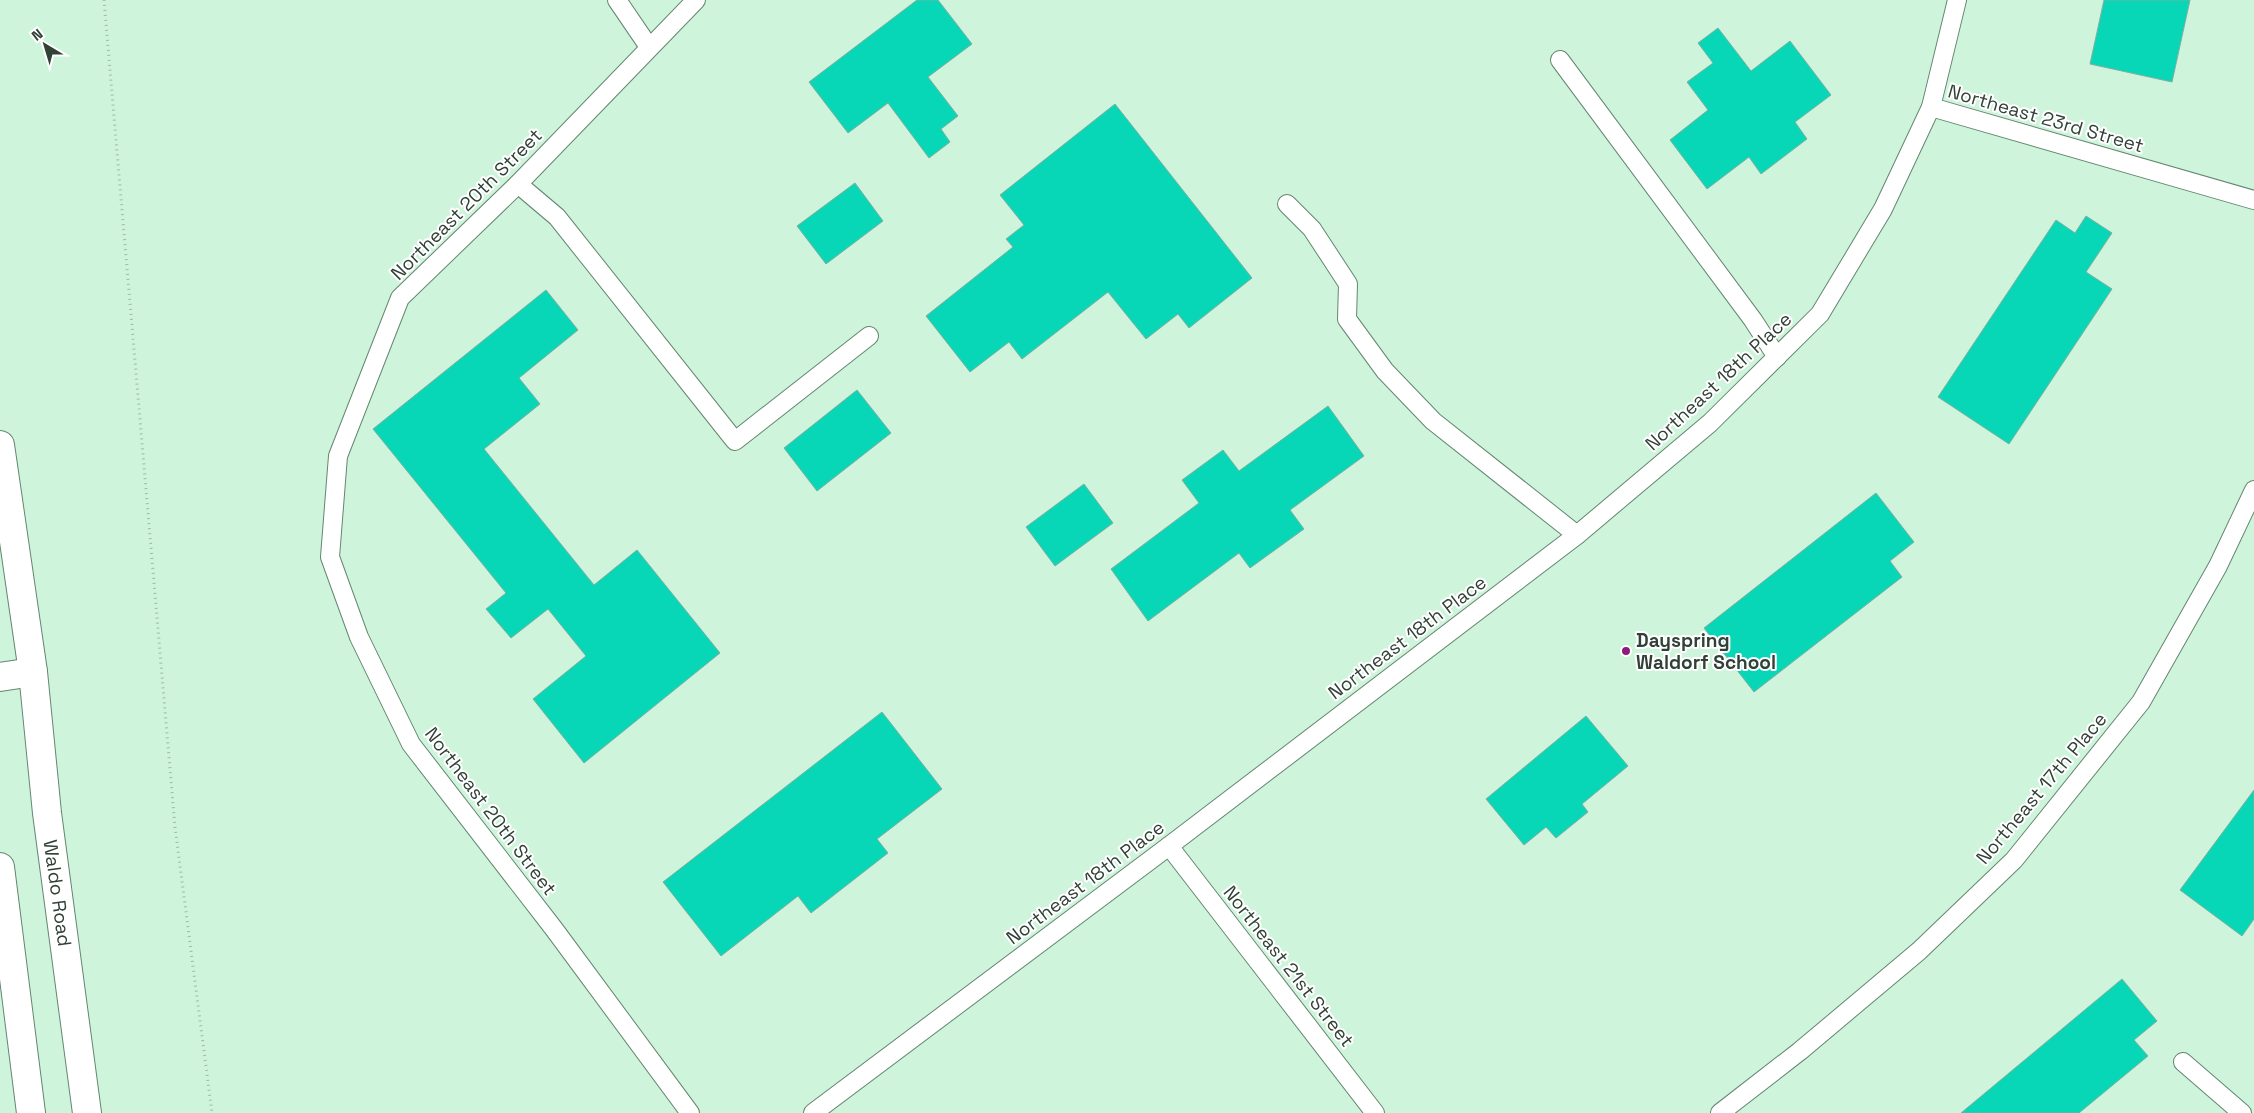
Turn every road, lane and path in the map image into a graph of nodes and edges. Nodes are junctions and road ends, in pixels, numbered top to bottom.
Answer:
1 (104, 0) edge
2 (617, 0) edge
3 (696, 0) edge
4 (1957, 0) edge
5 (649, 47) junction
6 (1560, 60) dead end
7 (1931, 107) junction
8 (518, 184) junction
9 (2254, 200) edge
10 (1287, 204) dead end
11 (869, 336) dead end
12 (1777, 357) junction
13 (0, 445) edge
14 (2254, 490) edge
15 (1576, 535) junction
16 (33, 672) junction
17 (0, 677) edge
18 (1169, 846) junction
19 (0, 868) edge
20 (2183, 1062) dead end
21 (31, 1113) edge
22 (87, 1113) edge
23 (212, 1113) edge
24 (690, 1113) edge
25 (813, 1113) edge
26 (1375, 1113) edge
27 (1720, 1113) edge
28 (2242, 1113) edge

1 - 23 path
2 - 5 lane
3 - 5 lane, Northeast 20th Street
4 - 7 lane, Northeast 23rd Street
5 - 8 lane, Northeast 20th Street
6 - 12 lane
7 - 9 lane, Northeast 23rd Street
7 - 12 lane, Northeast 18th Place
8 - 11 lane
8 - 24 lane, Northeast 20th Street
10 - 15 lane
12 - 15 lane, Northeast 18th Place
13 - 16 main road, Waldo Road
14 - 27 lane, Northeast 17th Place
15 - 18 lane, Northeast 18th Place
16 - 17 main road
16 - 22 main road, Waldo Road
18 - 25 lane, Northeast 18th Place
18 - 26 lane, Northeast 21st Street
19 - 21 main road
20 - 28 lane

